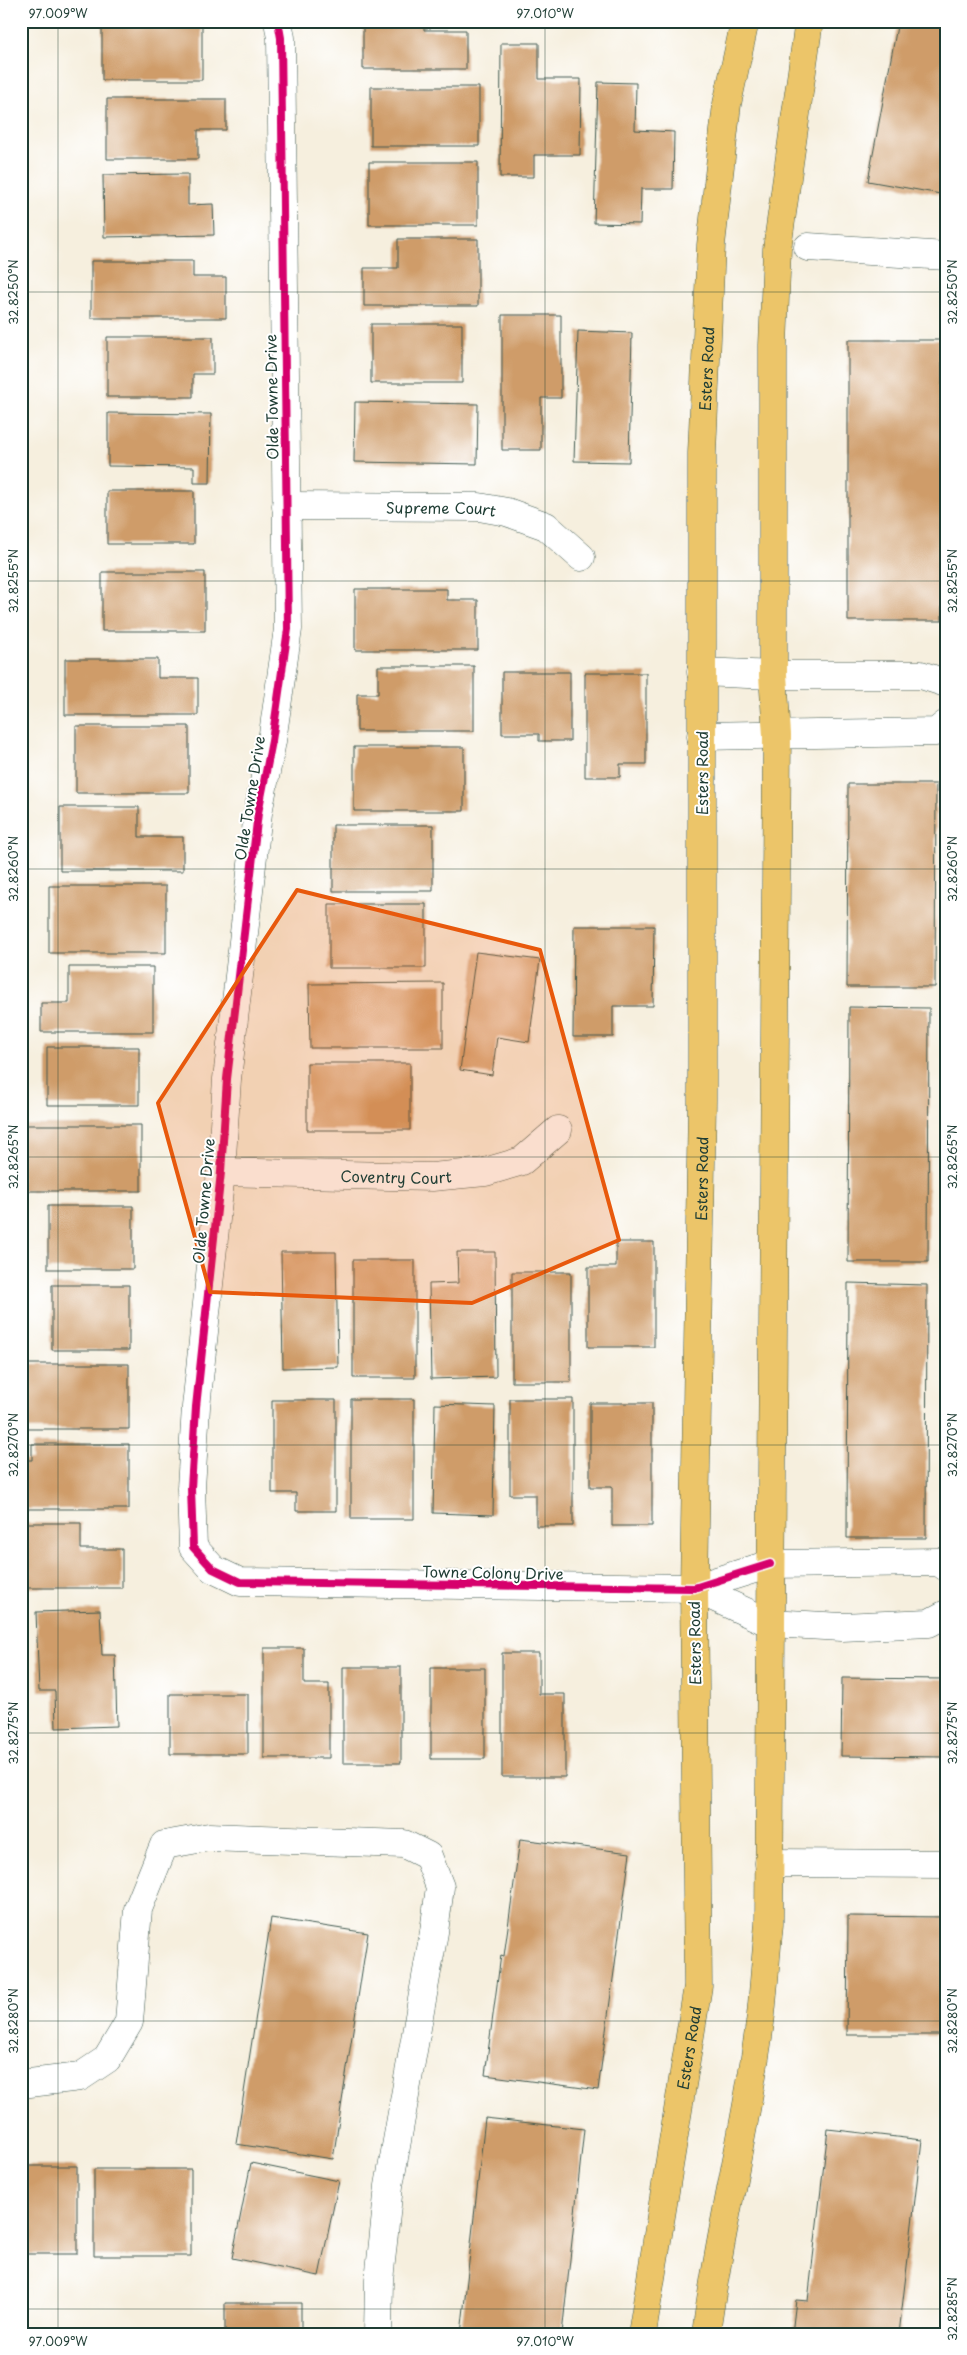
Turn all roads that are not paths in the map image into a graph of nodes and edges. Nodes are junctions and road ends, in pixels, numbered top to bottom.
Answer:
1 (278, 21) edge
2 (745, 21) edge
3 (809, 21) edge
4 (808, 247) dead end
5 (946, 256) edge
6 (286, 506) junction
7 (581, 557) dead end
8 (701, 672) junction
9 (773, 675) junction
10 (946, 683) edge
11 (946, 724) edge
12 (777, 735) junction
13 (701, 736) junction
14 (558, 1130) dead end
15 (221, 1172) junction
16 (770, 1564) junction
17 (946, 1568) edge
18 (213, 1569) joint
19 (694, 1588) junction
20 (946, 1614) edge
21 (770, 1623) junction
22 (769, 1863) junction
23 (946, 1864) edge
24 (21, 2084) edge
25 (378, 2334) edge
26 (642, 2334) edge
27 (706, 2334) edge

1 - 6 street, Olde Towne Drive
2 - 8 main road, Esters Road
3 - 9 main road
4 - 5 street
6 - 7 street, Supreme Court
6 - 15 street, Olde Towne Drive
8 - 9 street
8 - 13 main road, Esters Road
9 - 10 street
9 - 12 main road
11 - 12 street
12 - 13 street
12 - 16 main road
13 - 19 main road, Esters Road
14 - 15 street, Coventry Court
15 - 18 street, Olde Towne Drive
16 - 17 street, Towne Colony Drive
16 - 19 street, Towne Colony Drive
16 - 21 main road
18 - 19 street, Towne Colony Drive
19 - 21 street, Towne Colony Drive
19 - 26 main road, Esters Road
20 - 21 street
21 - 22 main road
22 - 23 street
22 - 27 main road
24 - 25 street

